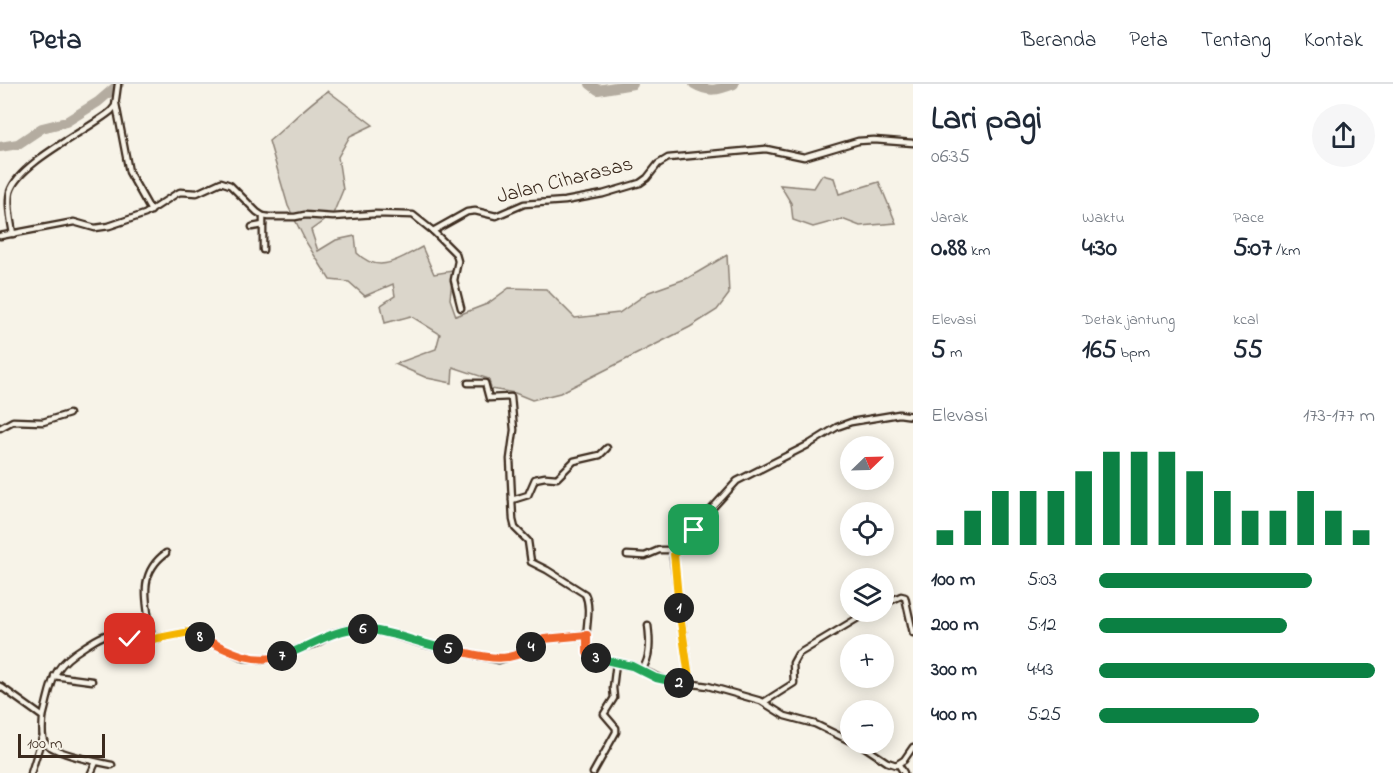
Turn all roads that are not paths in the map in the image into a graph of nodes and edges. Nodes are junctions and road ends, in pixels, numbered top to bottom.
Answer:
1 (118, 84) edge
2 (116, 104) junction
3 (913, 143) edge
4 (151, 211) junction
5 (263, 216) junction
6 (263, 225) junction
7 (252, 227) dead end
8 (434, 231) junction
9 (13, 234) junction
10 (0, 236) edge
11 (263, 250) dead end
12 (460, 308) dead end
13 (468, 383) dead end
14 (69, 414) dead end
15 (913, 416) edge
16 (0, 428) edge
17 (607, 447) dead end
18 (512, 500) junction
19 (675, 550) junction
20 (166, 553) dead end
21 (627, 555) dead end
22 (894, 599) edge
23 (851, 622) edge
24 (648, 625) dead end
25 (913, 633) edge
26 (587, 635) junction
27 (152, 639) junction
28 (616, 663) junction
29 (642, 670) junction
30 (54, 676) junction
31 (93, 681) dead end
32 (690, 684) junction
33 (0, 686) edge
34 (764, 702) junction
35 (43, 717) junction
36 (840, 736) edge
37 (42, 738) junction
38 (913, 747) edge
39 (875, 754) edge
40 (96, 762) junction
41 (112, 765) dead end
42 (899, 765) junction
43 (31, 773) edge
44 (91, 773) edge
45 (593, 773) edge
46 (904, 773) edge

1 - 2 street
2 - 4 street
2 - 9 street
3 - 8 street, Jalan Ciharasas
4 - 5 street
4 - 9 street
5 - 6 street
5 - 8 street
6 - 7 street
6 - 11 street
8 - 12 street
9 - 10 street
13 - 18 street
14 - 16 street
15 - 19 street
17 - 18 street
18 - 26 street
19 - 21 street
19 - 32 street
20 - 27 street
22 - 25 street
23 - 34 street
24 - 29 street
26 - 27 street
26 - 28 street
27 - 30 street
28 - 29 street
28 - 45 street
29 - 32 street
30 - 31 street
30 - 35 street
32 - 34 street
33 - 35 street
34 - 36 street
35 - 37 street
37 - 40 street
37 - 43 street
38 - 42 street
39 - 42 street
40 - 41 street
40 - 44 street
42 - 46 street

